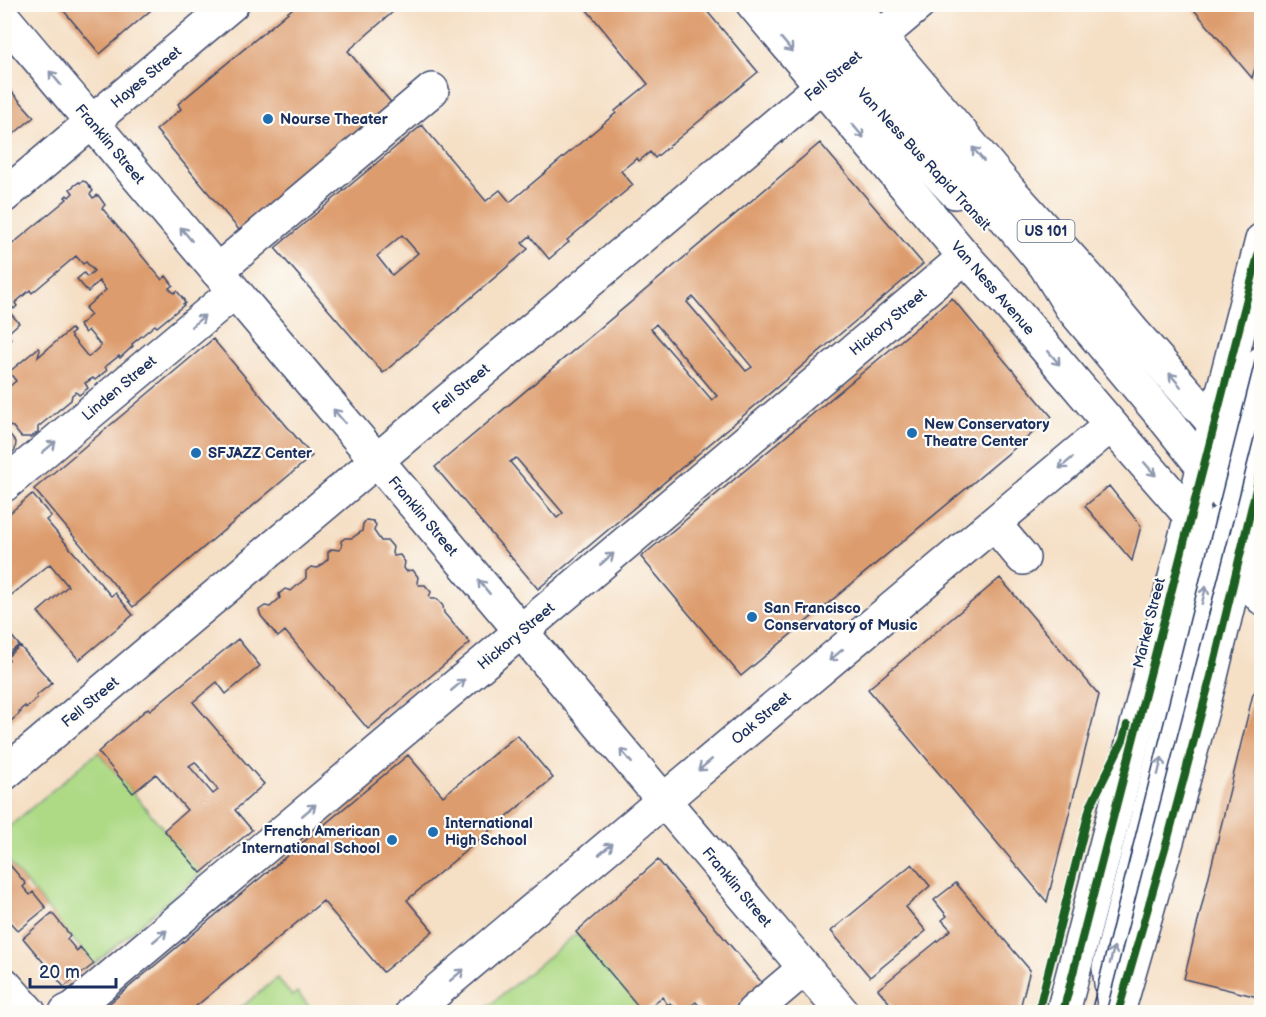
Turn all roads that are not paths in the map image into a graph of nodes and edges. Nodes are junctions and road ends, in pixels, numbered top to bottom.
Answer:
1 (232, 4) edge
2 (753, 4) edge
3 (783, 4) edge
4 (824, 4) edge
5 (852, 4) edge
6 (919, 4) edge
7 (4, 18) edge
8 (851, 61) junction
9 (432, 90) dead end
10 (92, 123) junction
11 (4, 196) edge
12 (1262, 240) edge
13 (965, 257) junction
14 (226, 281) junction
15 (1262, 363) edge
16 (1214, 424) junction
17 (1111, 425) junction
18 (376, 460) junction
19 (1203, 467) junction
20 (1255, 467) edge
21 (4, 485) edge
22 (1190, 516) junction
23 (1246, 522) edge
24 (994, 524) junction
25 (1216, 545) junction
26 (1023, 558) dead end
27 (1237, 570) junction
28 (1262, 598) edge
29 (521, 632) junction
30 (4, 774) edge
31 (664, 800) junction
32 (805, 969) junction
33 (4, 984) edge
34 (29, 1012) edge
35 (66, 1012) edge
36 (412, 1012) edge
37 (753, 1012) edge
38 (842, 1012) edge
39 (1063, 1012) edge
40 (1117, 1012) edge

1 - 10 main road, Hayes Street
2 -> 8 main road, Van Ness Avenue / US 101
3 - 8 main road, Van Ness Bus Rapid Transit
4 - 8 main road, Van Ness Bus Rapid Transit
5 - 8 main road, Van Ness Avenue / US 101
6 - 8 main road, Fell Street
10 -> 7 main road, Franklin Street
8 -> 13 main road, Van Ness Avenue / US 101
16 -> 8 main road, Van Ness Avenue / US 101
8 - 18 main road, Fell Street
8 - 19 main road, Van Ness Bus Rapid Transit
9 - 14 main road, Linden Street
10 - 11 main road, Hayes Street
14 -> 10 main road, Franklin Street
12 - 16 main road, Market Street
13 -> 17 main road, Van Ness Avenue / US 101
29 -> 13 main road, Hickory Street
18 -> 14 main road, Franklin Street
21 -> 14 main road, Linden Street
15 - 20 main road
16 - 19 main road, Market Street
16 - 20 main road, Van Ness Avenue / US 101
17 -> 22 main road, Van Ness Avenue / US 101
17 -> 24 main road, Oak Street
29 -> 18 main road, Franklin Street
18 - 30 main road, Fell Street
19 - 22 main road, Market Street
19 - 23 main road, Van Ness Bus Rapid Transit
20 - 23 main road
22 - 25 main road, Van Ness Avenue / US 101
22 - 39 main road, Market Street
23 - 25 main road
23 - 27 main road
24 - 26 main road
24 -> 31 main road, Oak Street
25 - 27 main road, Van Ness Avenue / US 101
40 -> 25 main road
27 - 28 main road, US 101
27 - 40 main road
31 -> 29 main road, Franklin Street
35 -> 29 main road, Hickory Street
31 - 32 main road, Franklin Street
36 -> 31 main road, Oak Street
32 - 37 main road
32 - 38 main road, Franklin Street
33 - 34 main road

